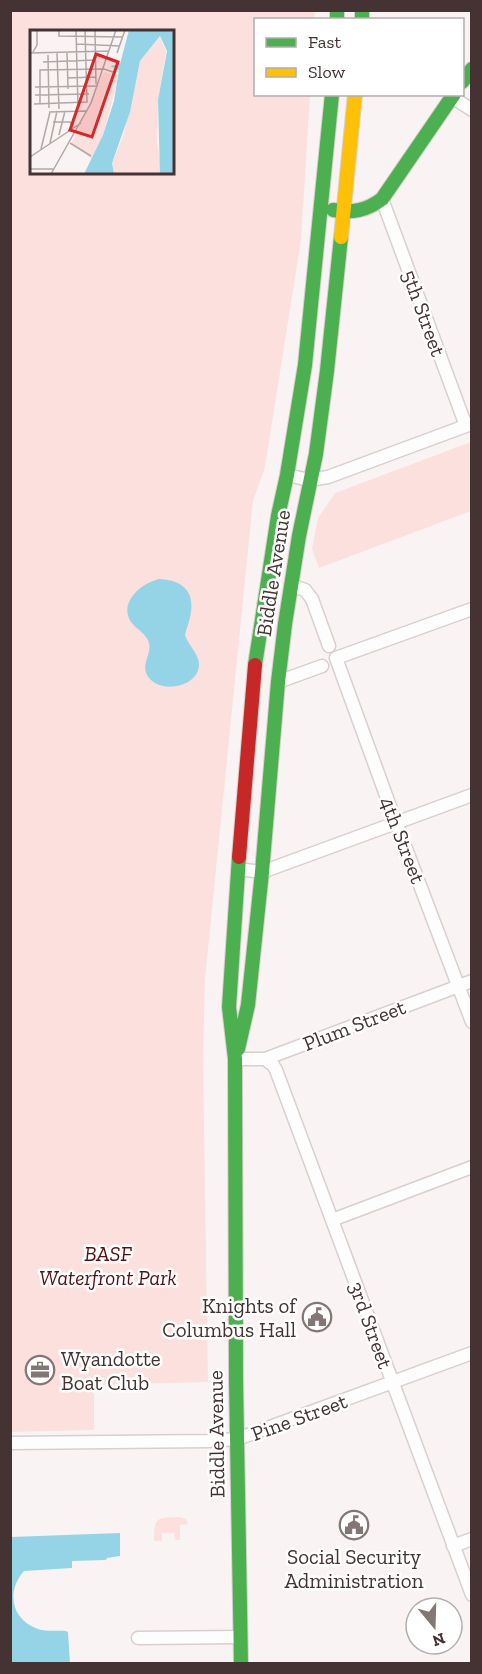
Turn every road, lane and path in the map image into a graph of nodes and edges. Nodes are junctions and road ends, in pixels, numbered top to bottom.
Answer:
1 (332, 96) edge
2 (355, 96) edge
3 (453, 96) edge
4 (471, 110) edge
5 (382, 199) junction
6 (320, 207) junction
7 (343, 211) junction
8 (469, 425) edge
9 (287, 475) junction
10 (309, 480) junction
11 (291, 585) junction
12 (471, 609) edge
13 (329, 646) dead end
14 (322, 666) dead end
15 (278, 682) junction
16 (471, 795) edge
17 (397, 823) junction
18 (238, 869) junction
19 (262, 872) junction
20 (471, 981) edge
21 (458, 986) junction
22 (471, 1022) edge
23 (235, 1059) junction
24 (265, 1059) junction
25 (471, 1167) edge
26 (332, 1220) junction
27 (471, 1353) edge
28 (392, 1383) junction
29 (237, 1439) junction
30 (10, 1443) edge
31 (471, 1539) edge
32 (453, 1546) junction
33 (471, 1595) edge
34 (240, 1637) junction
35 (138, 1638) dead end
36 (241, 1664) edge

1 - 6 main road, Biddle Avenue
2 - 7 main road, Biddle Avenue
3 - 4 street
3 - 5 main road
5 - 7 main road
5 - 8 street, 5th Street
6 - 7 main road
6 - 9 main road, Biddle Avenue
7 - 10 main road, Biddle Avenue
8 - 10 street
9 - 10 street
9 - 18 main road, Biddle Avenue
10 - 11 main road, Biddle Avenue
11 - 13 street
11 - 15 main road, Biddle Avenue
12 - 17 street, 4th Street
14 - 15 street
15 - 19 main road, Biddle Avenue
16 - 17 street
17 - 19 street
17 - 21 street, 4th Street
18 - 19 street
18 - 23 main road, Biddle Avenue
19 - 23 main road, Biddle Avenue
20 - 21 street, Plum Street
21 - 22 street, 4th Street
21 - 24 street, Plum Street
23 - 24 street, Plum Street
23 - 29 main road, Biddle Avenue
24 - 26 street, 3rd Street
25 - 26 street
26 - 28 street, 3rd Street
27 - 28 street, Pine Street
28 - 29 street, Pine Street
28 - 32 street, 3rd Street
29 - 30 street, Pine Street
29 - 34 main road, Biddle Avenue
31 - 32 street
32 - 33 street, 3rd Street
34 - 35 street
34 - 36 main road, Biddle Avenue

